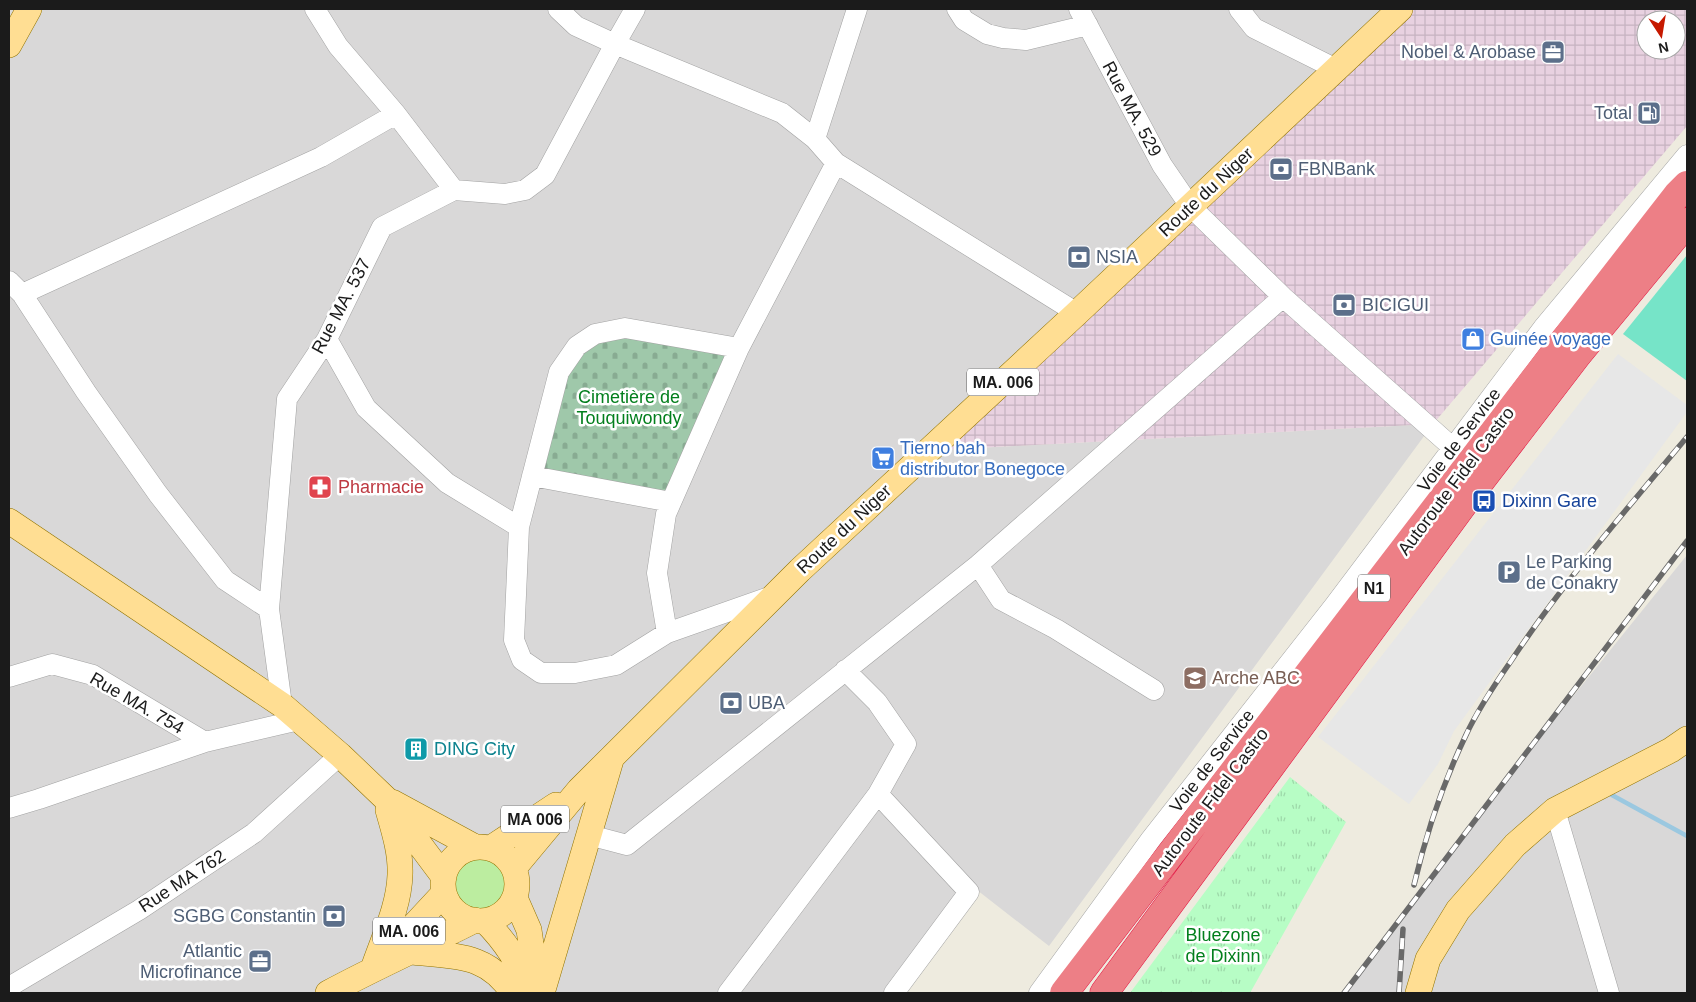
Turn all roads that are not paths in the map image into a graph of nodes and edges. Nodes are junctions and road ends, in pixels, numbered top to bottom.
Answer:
1 (29, 9) edge
2 (315, 9) edge
3 (558, 9) edge
4 (635, 9) edge
5 (857, 9) edge
6 (957, 9) edge
7 (1239, 9) edge
8 (1400, 9) edge
9 (1084, 17) edge
10 (615, 44) junction
11 (9, 45) edge
12 (1336, 68) junction
13 (396, 114) junction
14 (816, 139) junction
15 (1687, 156) edge
16 (836, 163) junction
17 (1687, 185) edge
18 (454, 190) junction
19 (1190, 206) junction
20 (1687, 222) edge
21 (15, 288) edge
22 (1283, 297) junction
23 (1077, 313) junction
24 (327, 338) junction
25 (738, 348) junction
26 (1452, 447) junction
27 (532, 476) junction
28 (671, 502) junction
29 (9, 521) edge
30 (519, 527) junction
31 (978, 566) junction
32 (774, 595) junction
33 (269, 609) junction
34 (667, 633) junction
35 (846, 670) junction
36 (9, 677) edge
37 (1154, 690) dead end
38 (291, 712) junction
39 (205, 742) junction
40 (1682, 748) edge
41 (340, 755) junction
42 (610, 760) junction
43 (579, 790) junction
44 (878, 794) junction
45 (385, 798) junction
46 (9, 808) edge
47 (1555, 810) junction
48 (589, 835) junction
49 (483, 848) junction
50 (514, 868) junction
51 (444, 885) junction
52 (515, 898) junction
53 (480, 920) junction
54 (413, 952) junction
55 (373, 969) junction
56 (9, 987) edge
57 (328, 993) edge
58 (513, 993) edge
59 (533, 993) edge
60 (542, 993) edge
61 (728, 993) edge
62 (894, 993) edge
63 (1039, 993) edge
64 (1064, 993) edge
65 (1104, 993) edge
66 (1418, 993) edge
67 (1609, 993) edge

1 - 11 main road
2 - 13 street
3 - 10 street
4 - 10 street
5 - 14 street
6 - 9 street
7 - 12 street
8 - 12 main road, Route du Niger / MA. 006
9 - 19 street, Rue MA. 529
10 - 14 street
10 - 18 street
12 - 19 main road, Route du Niger / MA. 006
13 - 18 street
13 - 21 street
14 - 16 street
15 - 26 street, Voie de Service
16 - 23 street
16 - 25 street
17 - 64 highway, Autoroute Fidel Castro / N1
18 - 24 street, Rue MA. 537
19 - 22 street, Rue MA. 529
19 - 23 main road, Route du Niger / MA. 006
20 - 65 highway, Autoroute Fidel Castro / N1
21 - 33 street
22 - 26 street, Rue MA. 529
22 - 31 street
23 - 32 main road, Route du Niger / MA. 006
24 - 30 street
24 - 33 street, Rue MA. 537
25 - 27 street
25 - 28 street
26 - 63 street, Voie de Service
27 - 28 street
27 - 30 street
28 - 34 street
29 - 38 main road
30 - 34 street
31 - 35 street
31 - 37 street
32 - 34 street
32 - 42 main road, Route du Niger / MA. 006
33 - 38 street, Rue MA. 537
35 - 44 street
35 - 48 street
36 - 39 street, Rue MA. 754
38 - 39 street
38 - 41 main road
39 - 46 street
40 - 47 main road
41 - 45 main road
41 - 56 street, Rue MA 762
42 - 43 main road, Route du Niger
42 - 48 main road
43 - 49 main road, Route du Niger / MA 006
43 - 50 main road, Route du Niger / MA 006
44 - 61 street
44 - 62 street
45 - 49 main road
45 - 51 main road
45 - 55 main road
47 - 66 main road
47 - 67 street
48 - 60 main road
49 - 50 main road
49 - 51 main road
50 - 52 main road
51 - 53 main road
51 - 55 main road, MA. 006
52 - 53 main road
52 - 59 main road
53 - 54 main road, MA. 006
53 - 59 main road
54 - 55 main road
54 - 58 main road
55 - 57 main road

